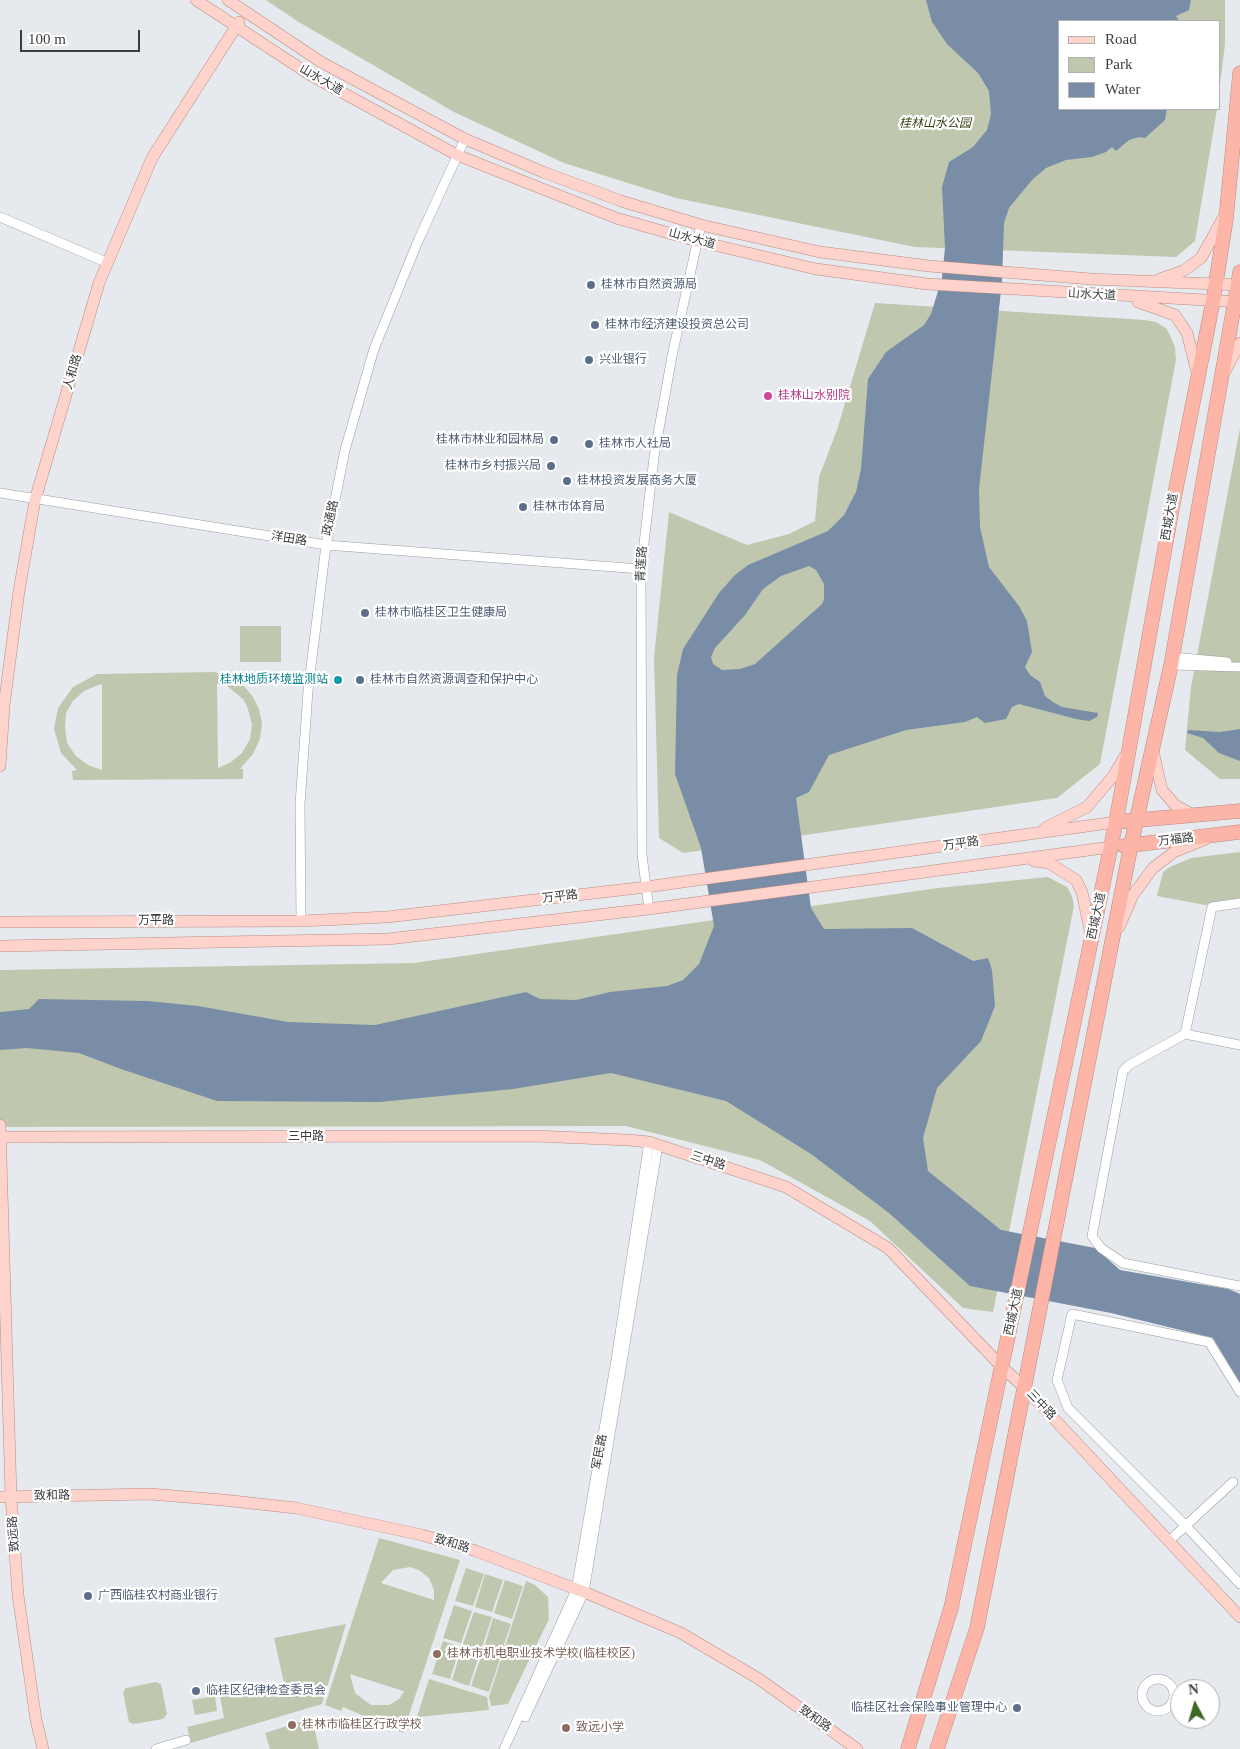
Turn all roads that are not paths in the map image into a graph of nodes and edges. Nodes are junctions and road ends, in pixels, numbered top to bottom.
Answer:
1 (196, 0) edge
2 (228, 0) edge
3 (245, 12) junction
4 (236, 27) junction
5 (1240, 73) edge
6 (465, 138) junction
7 (457, 155) junction
8 (1227, 211) junction
9 (0, 218) edge
10 (701, 224) junction
11 (697, 241) junction
12 (108, 263) junction
13 (1141, 281) junction
14 (1239, 281) edge
15 (1215, 284) junction
16 (1122, 297) junction
17 (1213, 301) junction
18 (1237, 302) edge
19 (1240, 343) edge
20 (1222, 377) junction
21 (1198, 378) junction
22 (0, 493) edge
23 (35, 500) junction
24 (326, 545) junction
25 (641, 569) junction
26 (1172, 661) junction
27 (1240, 662) edge
28 (1240, 667) edge
29 (2, 705) edge
30 (1130, 748) junction
31 (1152, 749) junction
32 (0, 766) edge
33 (1240, 811) edge
34 (1193, 816) junction
35 (1136, 821) junction
36 (1116, 822) junction
37 (1240, 832) edge
38 (1028, 834) junction
39 (1218, 835) junction
40 (1131, 845) junction
41 (1111, 847) junction
42 (1020, 859) junction
43 (646, 887) junction
44 (1240, 903) edge
45 (649, 909) junction
46 (301, 921) junction
47 (0, 922) edge
48 (1114, 938) junction
49 (1092, 941) junction
50 (0, 946) edge
51 (1185, 1034) junction
52 (1240, 1045) edge
53 (0, 1125) edge
54 (0, 1137) edge
55 (654, 1143) junction
56 (1240, 1286) edge
57 (1003, 1368) junction
58 (1026, 1389) junction
59 (1240, 1392) edge
60 (1233, 1482) dead end
61 (6, 1496) edge
62 (1185, 1525) junction
63 (1169, 1541) junction
64 (1240, 1584) edge
65 (580, 1591) junction
66 (1240, 1617) edge
67 (186, 1740) dead end
68 (43, 1749) edge
69 (156, 1749) edge
70 (504, 1749) edge
71 (510, 1749) edge
72 (857, 1749) edge
73 (908, 1749) edge
74 (937, 1749) edge

1 - 4 main road, 山水大道
2 - 3 main road, 山水大道
3 - 4 main road, 人和路
3 - 6 main road, 山水大道
4 - 7 main road, 山水大道
4 - 12 main road, 人和路
5 - 8 highway, 西城大道
6 - 7 street, 政通路
6 - 10 main road, 山水大道
7 - 11 main road, 山水大道
7 - 24 street, 政通路
8 - 13 main road
8 - 15 highway, 西城大道
9 - 12 street
10 - 11 street, 青莲路
10 - 13 main road, 山水大道
11 - 16 main road, 山水大道
11 - 25 street, 青莲路
12 - 23 main road, 人和路
13 - 15 main road, 山水大道
14 - 15 main road, 山水大道
14 - 18 highway, 西城大道
15 - 17 highway, 西城大道
16 - 17 main road, 山水大道
16 - 21 main road
17 - 18 main road, 山水大道
17 - 21 highway, 西城大道
18 - 20 highway, 西城大道
19 - 20 main road
20 - 26 highway, 西城大道
21 - 30 highway, 西城大道
22 - 23 street, 洋田路
23 - 24 street, 洋田路
23 - 29 main road, 人和路
24 - 25 street, 洋田路
24 - 46 street, 政通路
25 - 43 street, 青莲路
26 - 27 street
26 - 28 street
26 - 31 highway, 西城大道
29 - 32 main road, 人和路
30 - 36 highway, 西城大道
30 - 38 main road
31 - 34 main road
31 - 35 highway, 西城大道
33 - 34 highway, 万福路
34 - 35 highway, 万福路
35 - 36 highway, 万福路
35 - 40 highway, 西城大道
36 - 38 main road, 万平路
36 - 41 highway, 西城大道
37 - 39 highway, 万福路
38 - 43 main road, 万平路
39 - 40 highway, 万福路
39 - 48 main road
40 - 41 highway, 万福路
40 - 48 highway, 西城大道
41 - 42 main road, 万平路
41 - 49 highway, 西城大道
42 - 45 main road, 万平路
42 - 49 main road
43 - 45 street, 青莲路
43 - 46 main road, 万平路
44 - 51 street
45 - 50 main road, 万平路
46 - 47 main road, 万平路
48 - 58 highway, 西城大道
49 - 57 highway, 西城大道
51 - 52 street
51 - 56 street
53 - 54 main road, 致远路
54 - 55 main road, 三中路
54 - 61 main road, 致远路
55 - 57 main road, 三中路
55 - 65 street, 军民路
57 - 58 main road, 三中路
57 - 73 highway, 西城大道
58 - 63 main road, 三中路
58 - 74 highway, 西城大道
59 - 62 street
60 - 62 street
61 - 65 main road, 致和路
61 - 68 main road, 致远路
62 - 63 street
62 - 64 street
63 - 66 main road, 三中路
65 - 70 street, 军民路
65 - 71 street, 军民路
65 - 72 main road, 致和路
67 - 69 street

